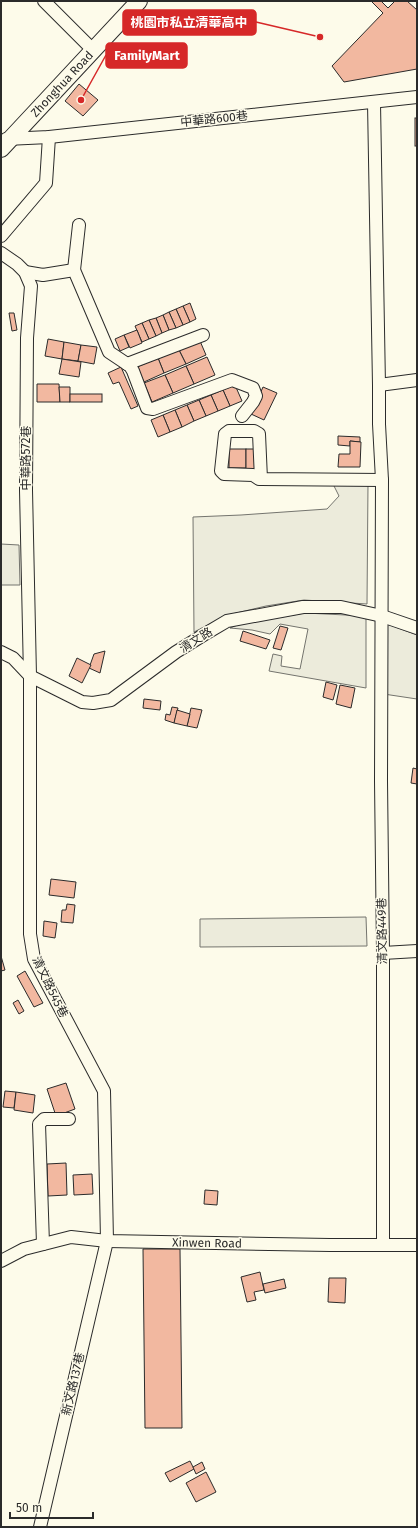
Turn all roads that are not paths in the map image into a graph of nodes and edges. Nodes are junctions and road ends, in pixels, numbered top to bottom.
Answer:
1 (44, 1) edge
2 (139, 1) edge
3 (93, 50) junction
4 (417, 97) edge
5 (374, 103) junction
6 (49, 137) junction
7 (4, 142) edge
8 (79, 225) dead end
9 (1, 236) edge
10 (1, 253) edge
11 (74, 270) junction
12 (26, 272) junction
13 (203, 335) dead end
14 (127, 364) junction
15 (417, 380) edge
16 (379, 385) junction
17 (242, 416) dead end
18 (262, 479) junction
19 (382, 480) junction
20 (382, 616) junction
21 (417, 628) edge
22 (1, 652) edge
23 (30, 676) junction
24 (417, 951) edge
25 (383, 953) junction
26 (69, 1119) dead end
27 (107, 1241) junction
28 (43, 1244) junction
29 (383, 1245) junction
30 (417, 1245) edge
31 (1, 1261) edge
32 (40, 1527) edge

1 - 3 street
2 - 3 main road, Zhonghua Road
3 - 7 main road, Zhonghua Road
4 - 5 street, 中華路600巷
5 - 6 street, 中華路600巷
5 - 16 street, 清文路449巷
6 - 7 street, 中華路600巷
6 - 9 street
8 - 11 street
10 - 12 street
11 - 12 street
11 - 14 street
12 - 23 street, 中華路572巷
13 - 14 street
14 - 17 street
15 - 16 street
16 - 19 street, 清文路449巷
18 - 18 street
18 - 19 street
19 - 20 street, 清文路449巷
20 - 21 street, 清文路
20 - 23 street, 清文路
20 - 25 street, 清文路449巷
22 - 23 street, 清文路
23 - 27 street, 清文路545巷
24 - 25 street
25 - 29 street, 清文路449巷
26 - 28 street
27 - 28 street, Xinwen Road
27 - 29 street, Xinwen Road
27 - 32 street, 新文路137巷
28 - 31 street, Xinwen Road
29 - 30 street, Xinwen Road

